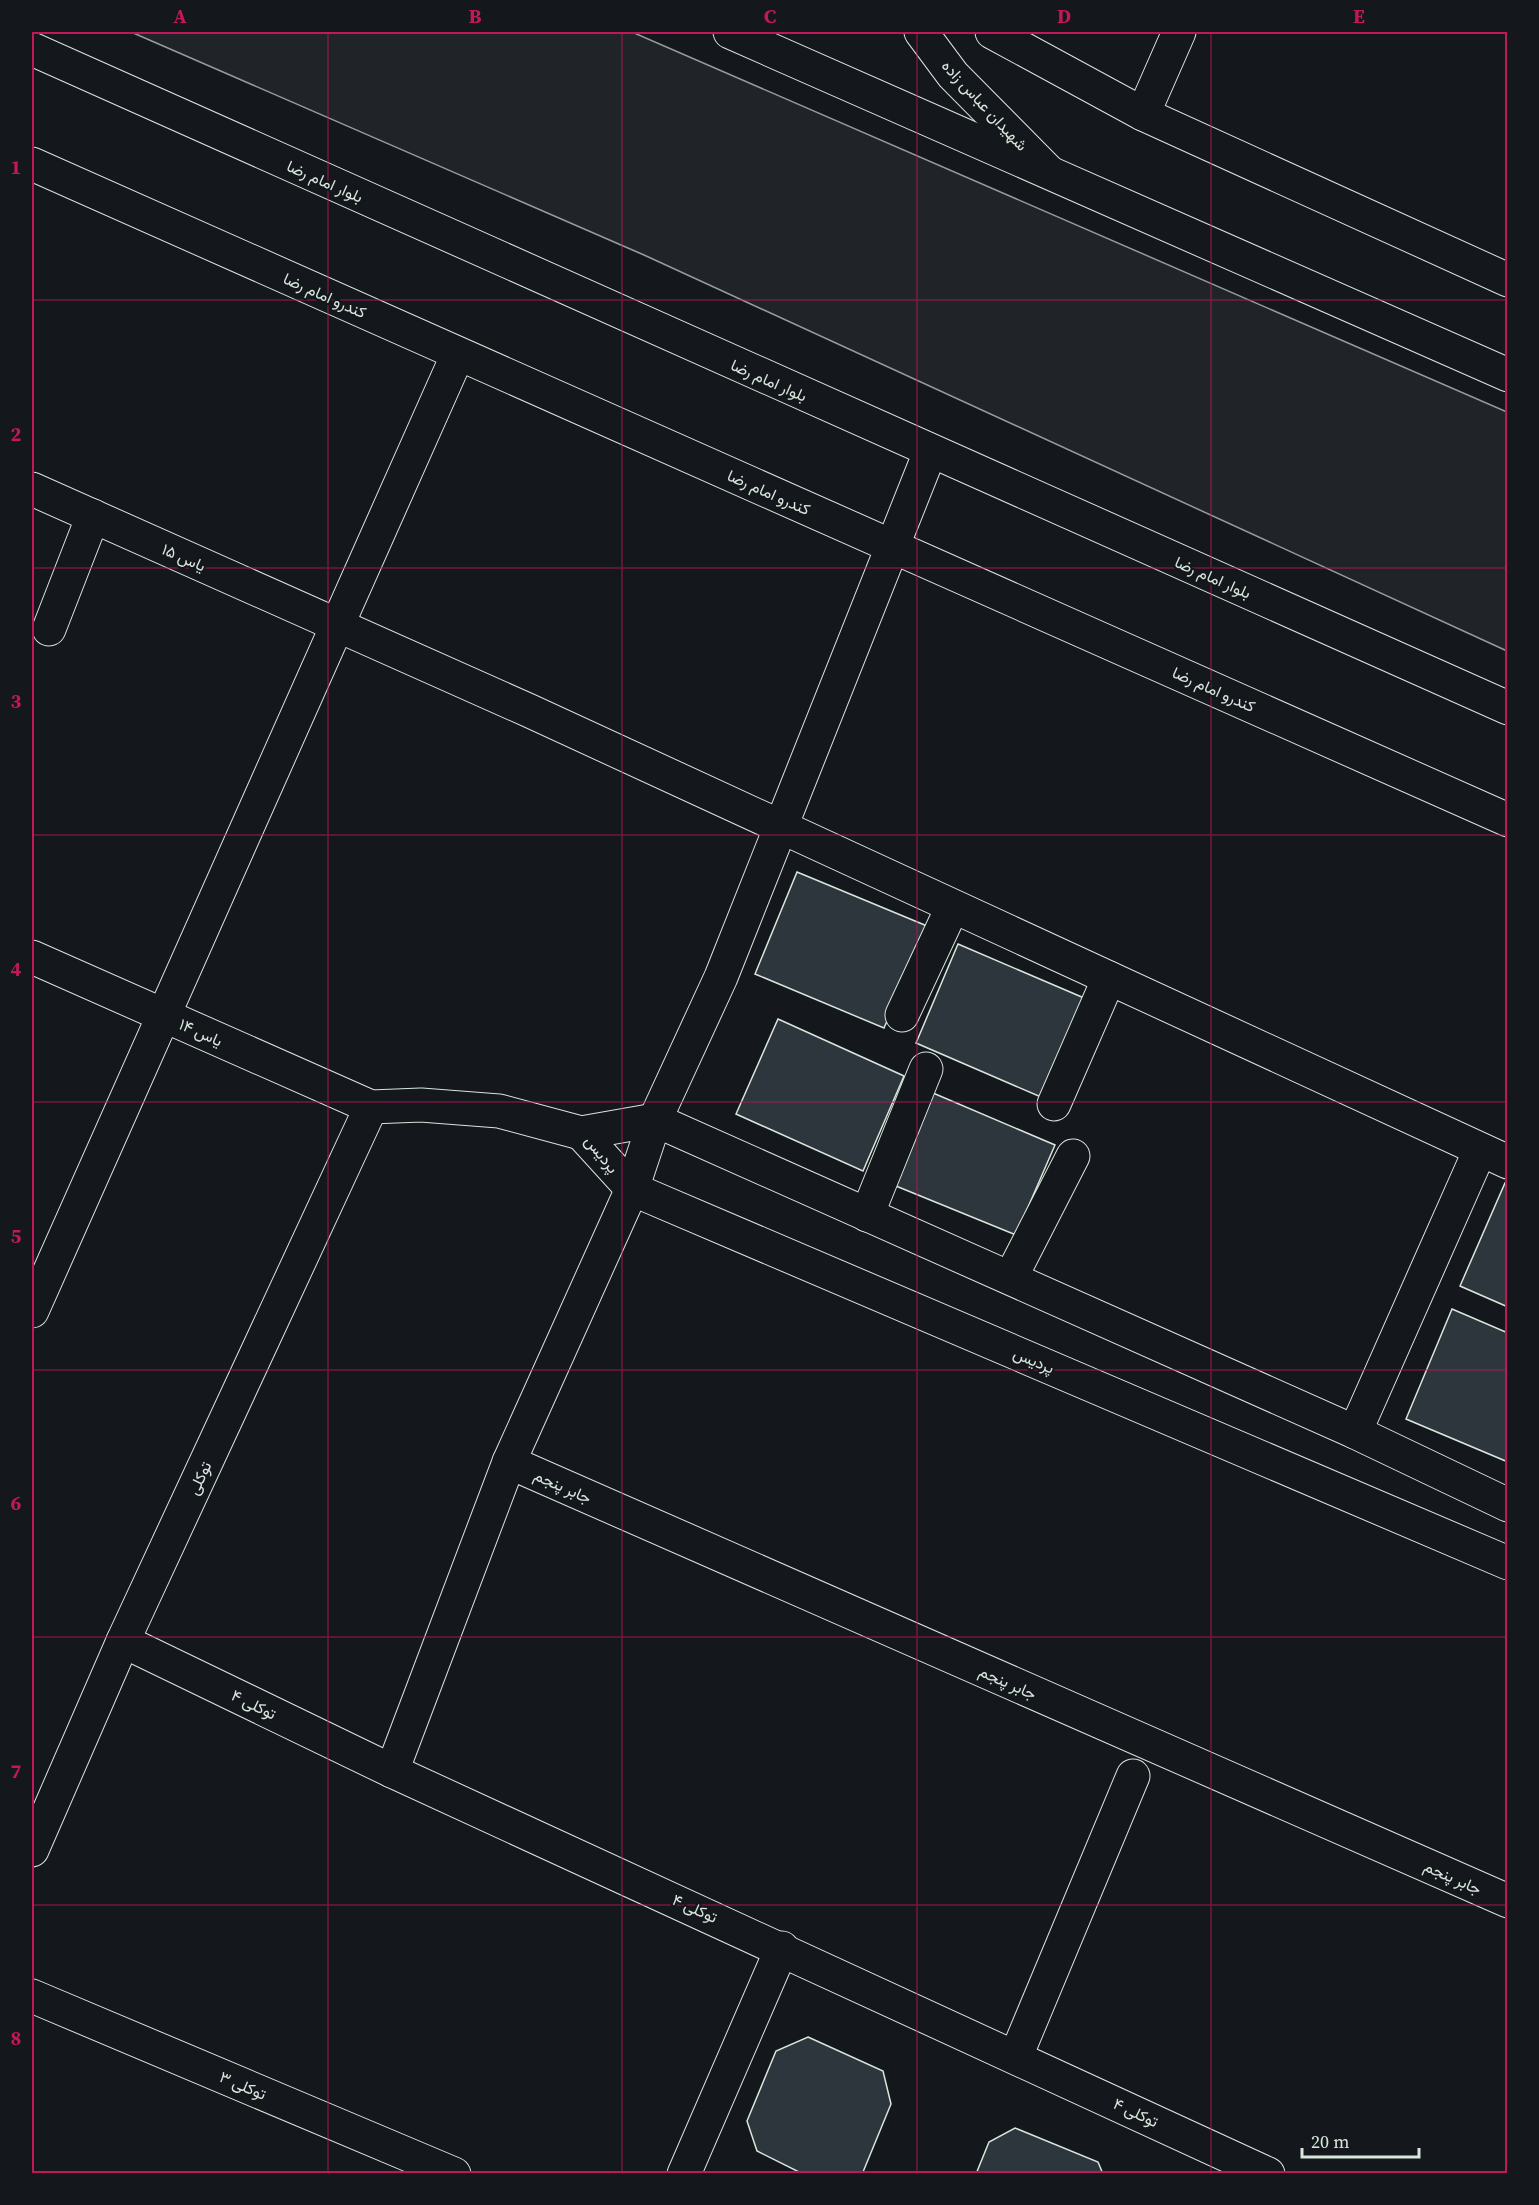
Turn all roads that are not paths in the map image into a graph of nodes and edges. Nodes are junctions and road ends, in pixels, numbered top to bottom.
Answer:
1 (730, 32) edge
2 (921, 32) edge
3 (992, 32) edge
4 (1179, 32) edge
5 (32, 50) edge
6 (1143, 114) junction
7 (32, 164) edge
8 (1053, 176) junction
9 (1508, 280) edge
10 (459, 354) junction
11 (1508, 375) edge
12 (930, 452) junction
13 (32, 489) edge
14 (93, 516) junction
15 (893, 547) junction
16 (338, 625) junction
17 (49, 629) dead end
18 (1508, 708) edge
19 (1508, 820) edge
20 (781, 827) junction
21 (952, 908) junction
22 (32, 957) edge
23 (1109, 978) junction
24 (902, 1015) dead end
25 (164, 1016) junction
26 (926, 1069) dead end
27 (1054, 1104) dead end
28 (371, 1107) junction
29 (655, 1119) junction
30 (581, 1133) junction
31 (1073, 1156) dead end
32 (1494, 1156) edge
33 (632, 1189) junction
34 (867, 1215) junction
35 (1011, 1277) junction
36 (32, 1311) edge
37 (1355, 1432) junction
38 (509, 1462) junction
39 (1508, 1505) edge
40 (1508, 1563) edge
41 (123, 1641) junction
42 (392, 1771) junction
43 (1133, 1776) dead end
44 (32, 1850) edge
45 (1508, 1901) edge
46 (782, 1948) junction
47 (32, 1996) edge
48 (1016, 2056) junction
49 (454, 2174) edge
50 (684, 2174) edge
51 (1268, 2174) edge

1 - 8 street
2 - 8 street, شهیدان عباس زاده
3 - 6 street
4 - 6 street
5 - 12 street, بلوار امام رضا
6 - 9 street
7 - 10 street, کندرو امام رضا
8 - 11 street
10 - 15 street, کندرو امام رضا
10 - 16 street
12 - 15 street
12 - 18 street, بلوار امام رضا
13 - 14 street, یاس ۱۵
14 - 16 street, یاس ۱۵
14 - 17 street
15 - 19 street, کندرو امام رضا
15 - 20 street
16 - 20 street, یاس ۱۵
16 - 25 street
20 - 21 street, یاس ۱۵
20 - 29 street
21 - 23 street, یاس ۱۵
21 - 24 street
22 - 25 street, یاس ۱۴
23 - 27 street
23 - 32 street, یاس ۱۵
25 - 28 street, یاس ۱۴
25 - 36 street
26 - 34 street
28 - 30 street
28 - 41 street, توکلی
29 - 30 street, پردیس
29 - 33 street
29 - 34 street
30 - 33 street, پردیس
31 - 35 street
32 - 37 street
33 - 38 street
33 - 40 street, پردیس
34 - 35 street
35 - 37 street
37 - 39 street
38 - 42 street
38 - 45 street, جابر پنجم
41 - 42 street, توکلی ۴
41 - 44 street, توکلی
42 - 46 street, توکلی ۴
43 - 48 street
46 - 48 street, توکلی ۴
46 - 50 street
47 - 49 street, توکلی ۳
48 - 51 street, توکلی ۴

